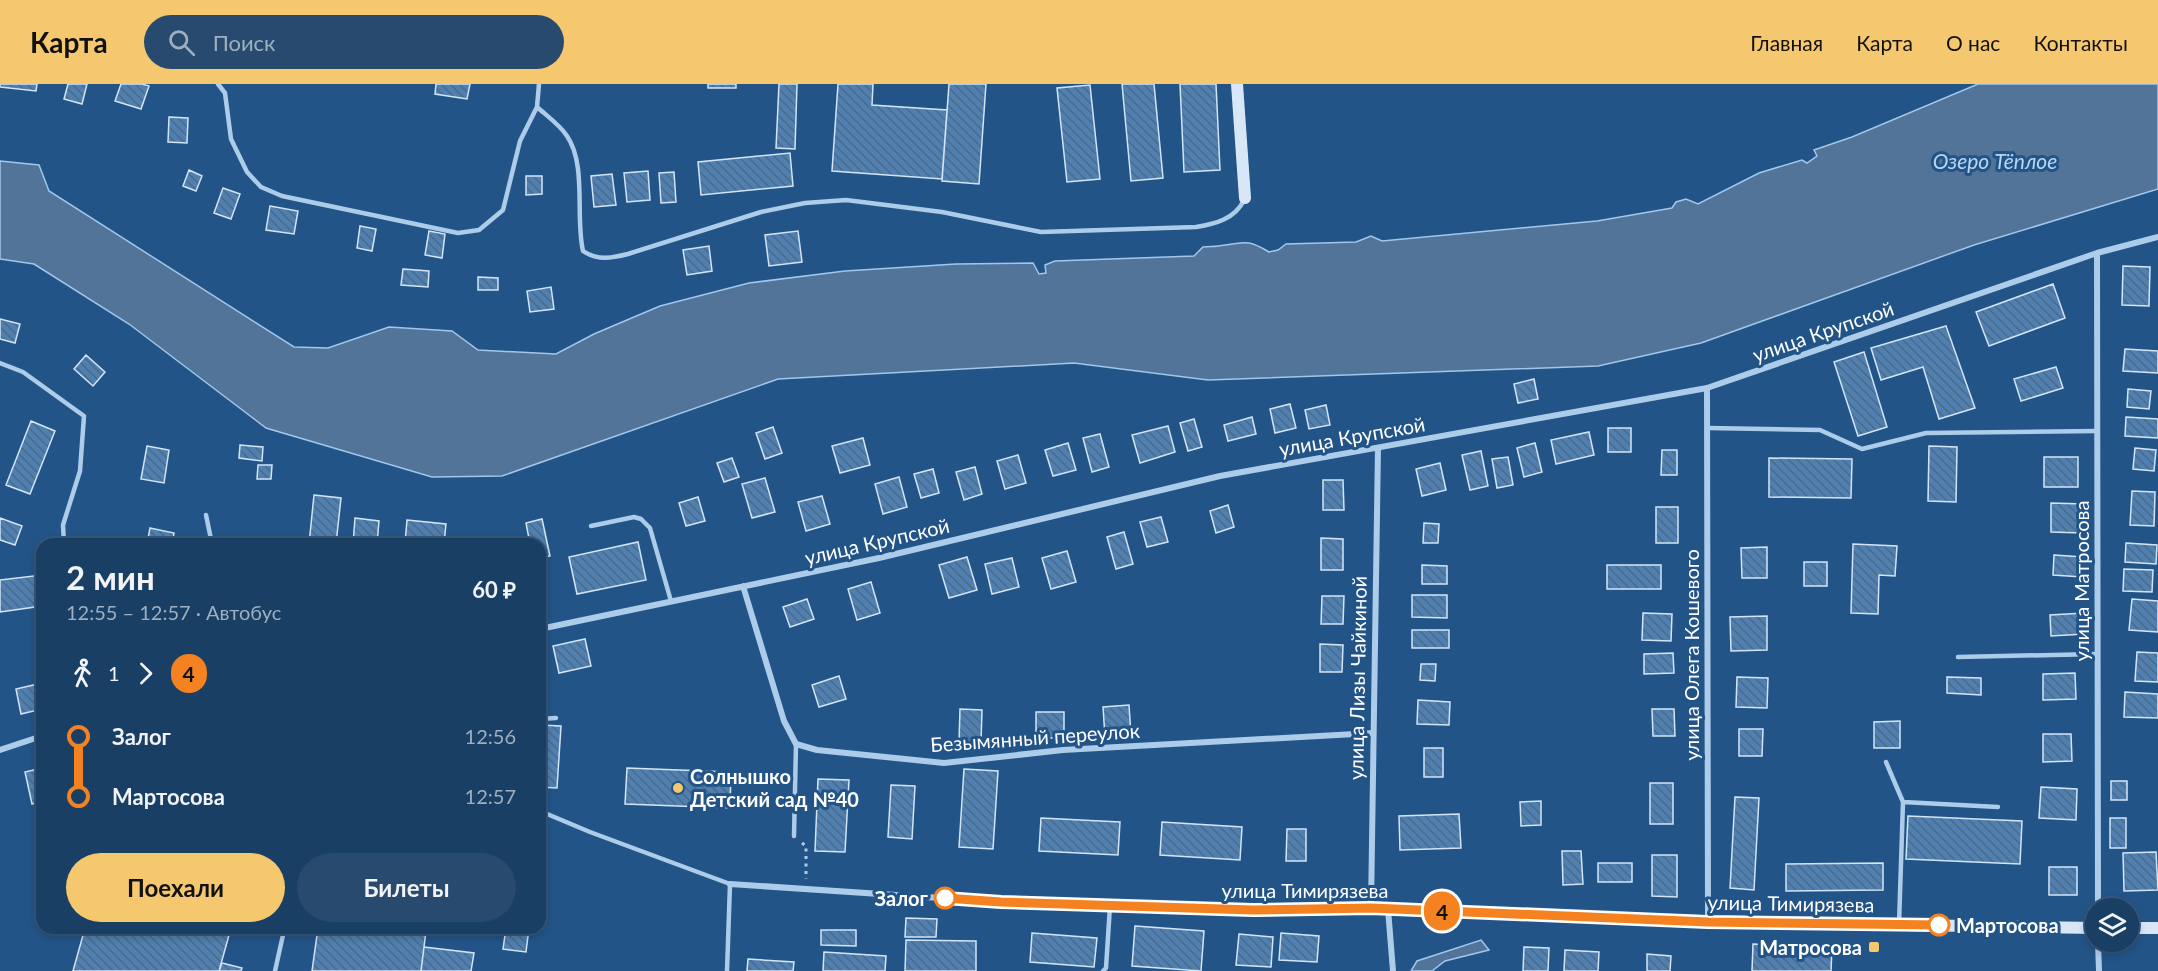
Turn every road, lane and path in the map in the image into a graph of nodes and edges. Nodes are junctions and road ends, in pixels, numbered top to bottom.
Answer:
1 (218, 84) edge
2 (539, 84) edge
3 (1237, 84) edge
4 (537, 107) junction
5 (1245, 198) joint
6 (2158, 237) edge
7 (2097, 254) junction
8 (0, 363) edge
9 (1707, 388) junction
10 (1707, 428) junction
11 (2097, 430) junction
12 (1378, 448) junction
13 (206, 515) dead end
14 (591, 526) dead end
15 (64, 538) edge
16 (211, 538) edge
17 (743, 586) junction
18 (671, 601) junction
19 (546, 627) edge
20 (2097, 654) junction
21 (1958, 657) dead end
22 (556, 718) dead end
23 (546, 719) edge
24 (1373, 733) junction
25 (36, 738) edge
26 (796, 744) junction
27 (0, 750) edge
28 (1886, 762) dead end
29 (1903, 802) junction
30 (1998, 807) dead end
31 (546, 813) edge
32 (794, 836) joint
33 (730, 884) junction
34 (806, 889) junction
35 (2098, 898) edge
36 (1110, 906) junction
37 (1371, 908) junction
38 (1389, 909) junction
39 (1708, 922) junction
40 (1899, 924) junction
41 (2085, 928) edge
42 (2139, 928) edge
43 (2158, 928) edge
44 (283, 935) dead end
45 (2098, 952) edge
46 (275, 971) edge
47 (727, 971) edge
48 (1103, 971) edge
49 (1393, 971) edge
50 (2099, 971) edge

1 - 4 lane
2 - 4 lane
3 - 5 street
4 - 5 lane
6 - 7 street, улица Крупской
7 - 9 street, улица Крупской
7 - 11 street, улица Матросова
8 - 15 lane
9 - 10 street, улица Олега Кошевого
9 - 12 street, улица Крупской
10 - 11 lane
10 - 39 street, улица Олега Кошевого
11 - 20 street, улица Матросова
12 - 17 street, улица Крупской
12 - 24 street, улица Лизы Чайкиной
13 - 16 lane
14 - 18 lane
17 - 18 street, улица Крупской
17 - 26 street
18 - 19 street, улица Крупской
20 - 21 lane
20 - 35 street, улица Матросова
22 - 23 lane
24 - 26 street, Безымянный переулок
24 - 37 street, улица Лизы Чайкиной
25 - 27 street
26 - 32 lane
28 - 29 lane
29 - 30 lane
29 - 40 lane
31 - 33 lane
32 - 34 path
33 - 34 street, улица Тимирязева
33 - 47 lane
34 - 36 street, улица Тимирязева
36 - 37 street, улица Тимирязева
36 - 48 lane
37 - 38 street, улица Тимирязева
38 - 39 street, улица Тимирязева
38 - 49 street
39 - 40 street, улица Тимирязева
40 - 41 street, улица Тимирязева
42 - 43 street
44 - 46 lane
45 - 50 street

